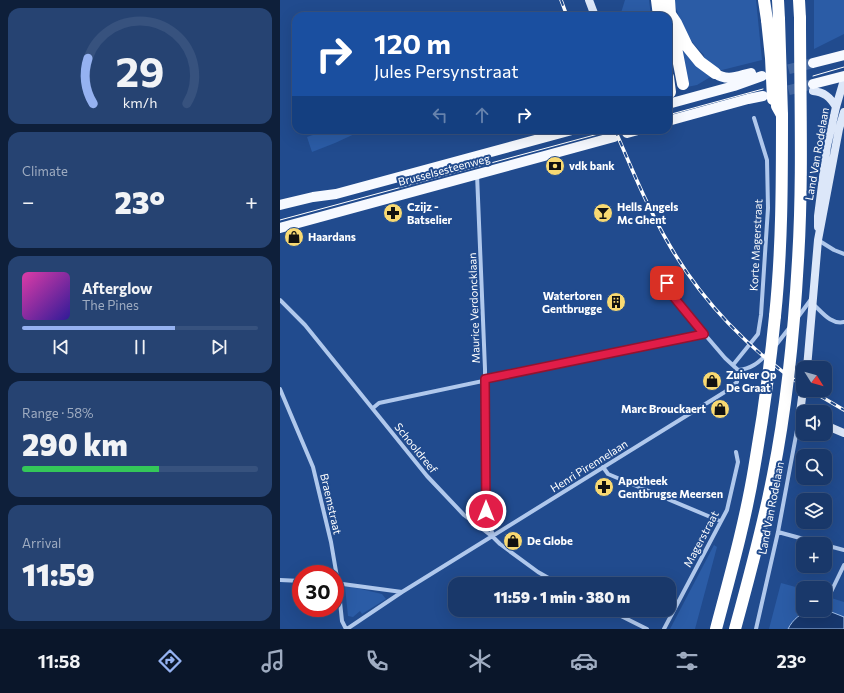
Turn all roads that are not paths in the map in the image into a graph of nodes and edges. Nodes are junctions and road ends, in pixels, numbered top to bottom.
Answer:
1 (589, 0) edge
2 (657, 0) edge
3 (669, 0) edge
4 (764, 0) edge
5 (778, 0) edge
6 (799, 0) edge
7 (594, 12) edge
8 (663, 12) edge
9 (665, 12) edge
10 (672, 20) edge
11 (672, 44) edge
12 (844, 55) edge
13 (813, 63) tunnel mouth
14 (715, 73) joint
15 (844, 76) edge
16 (844, 80) edge
17 (683, 84) joint
18 (813, 88) joint
19 (763, 96) tunnel mouth
20 (672, 100) edge
21 (686, 100) junction
22 (672, 103) edge
23 (836, 107) junction
24 (844, 112) edge
25 (689, 115) junction
26 (782, 115) junction
27 (754, 118) dead end
28 (672, 120) edge
29 (557, 134) edge
30 (614, 137) dead end
31 (477, 174) junction
32 (280, 205) edge
33 (280, 228) edge
34 (819, 236) junction
35 (844, 254) edge
36 (667, 283) dead end
37 (280, 300) edge
38 (813, 300) junction
39 (844, 322) edge
40 (704, 334) junction
41 (808, 361) edge
42 (732, 365) junction
43 (738, 370) junction
44 (485, 379) junction
45 (280, 389) edge
46 (373, 408) junction
47 (832, 428) edge
48 (844, 433) edge
49 (797, 441) edge
50 (736, 452) dead end
51 (604, 468) junction
52 (720, 521) junction
53 (778, 532) junction
54 (493, 537) junction
55 (796, 537) edge
56 (832, 547) edge
57 (844, 550) edge
58 (333, 565) edge
59 (844, 565) edge
60 (547, 577) edge
61 (280, 580) edge
62 (292, 581) edge
63 (344, 584) edge
64 (832, 590) edge
65 (402, 592) junction
66 (341, 617) edge
67 (623, 617) edge
68 (346, 629) edge
69 (647, 629) edge
70 (664, 629) edge
71 (716, 629) edge
72 (735, 629) edge
73 (756, 629) edge

1 - 7 street
2 - 8 highway
3 - 9 highway
4 - 26 highway, bridge
5 - 26 highway, bridge
6 - 72 highway, bridge
10 - 14 highway
11 - 17 highway
12 - 13 main road
14 - 21 main road
15 - 18 main road
16 - 23 street, Land Van Rodelaan
17 - 21 main road
18 - 23 street
19 - 25 main road
20 - 21 main road
21 - 25 main road
22 - 25 main road
23 - 34 street, Land Van Rodelaan
24 - 34 street, Land Van Rodelaan
25 - 28 main road
26 - 71 highway, bridge
27 - 42 street, Korte Magerstraat
29 - 32 main road, Brusselsesteenweg
30 - 31 main road, Brusselsesteenweg
31 - 33 main road, Brusselsesteenweg
31 - 44 street, Maurice Verdoncklaan
34 - 35 street
34 - 38 street, Land Van Rodelaan
36 - 40 street
37 - 46 street, Schooldreef
38 - 39 street
38 - 41 street, Land Van Rodelaan
38 - 43 street
40 - 42 street
40 - 44 street
42 - 43 street
43 - 51 street, Henri Pirennelaan
44 - 46 street
44 - 54 street, Maurice Verdoncklaan
45 - 58 street, Braemstraat
46 - 54 street, Schooldreef
47 - 48 street
49 - 53 street, Land Van Rodelaan
50 - 52 street, Magerstraat
51 - 52 street
51 - 54 street, Henri Pirennelaan
52 - 70 street, Magerstraat
53 - 55 street
53 - 73 street, Land Van Rodelaan
54 - 60 street, Schooldreef
54 - 65 street, Henri Pirennelaan
56 - 57 street
59 - 64 street
61 - 62 street
63 - 65 street
65 - 68 street, Henri Pirennelaan
66 - 68 street, Braemstraat
67 - 69 street

